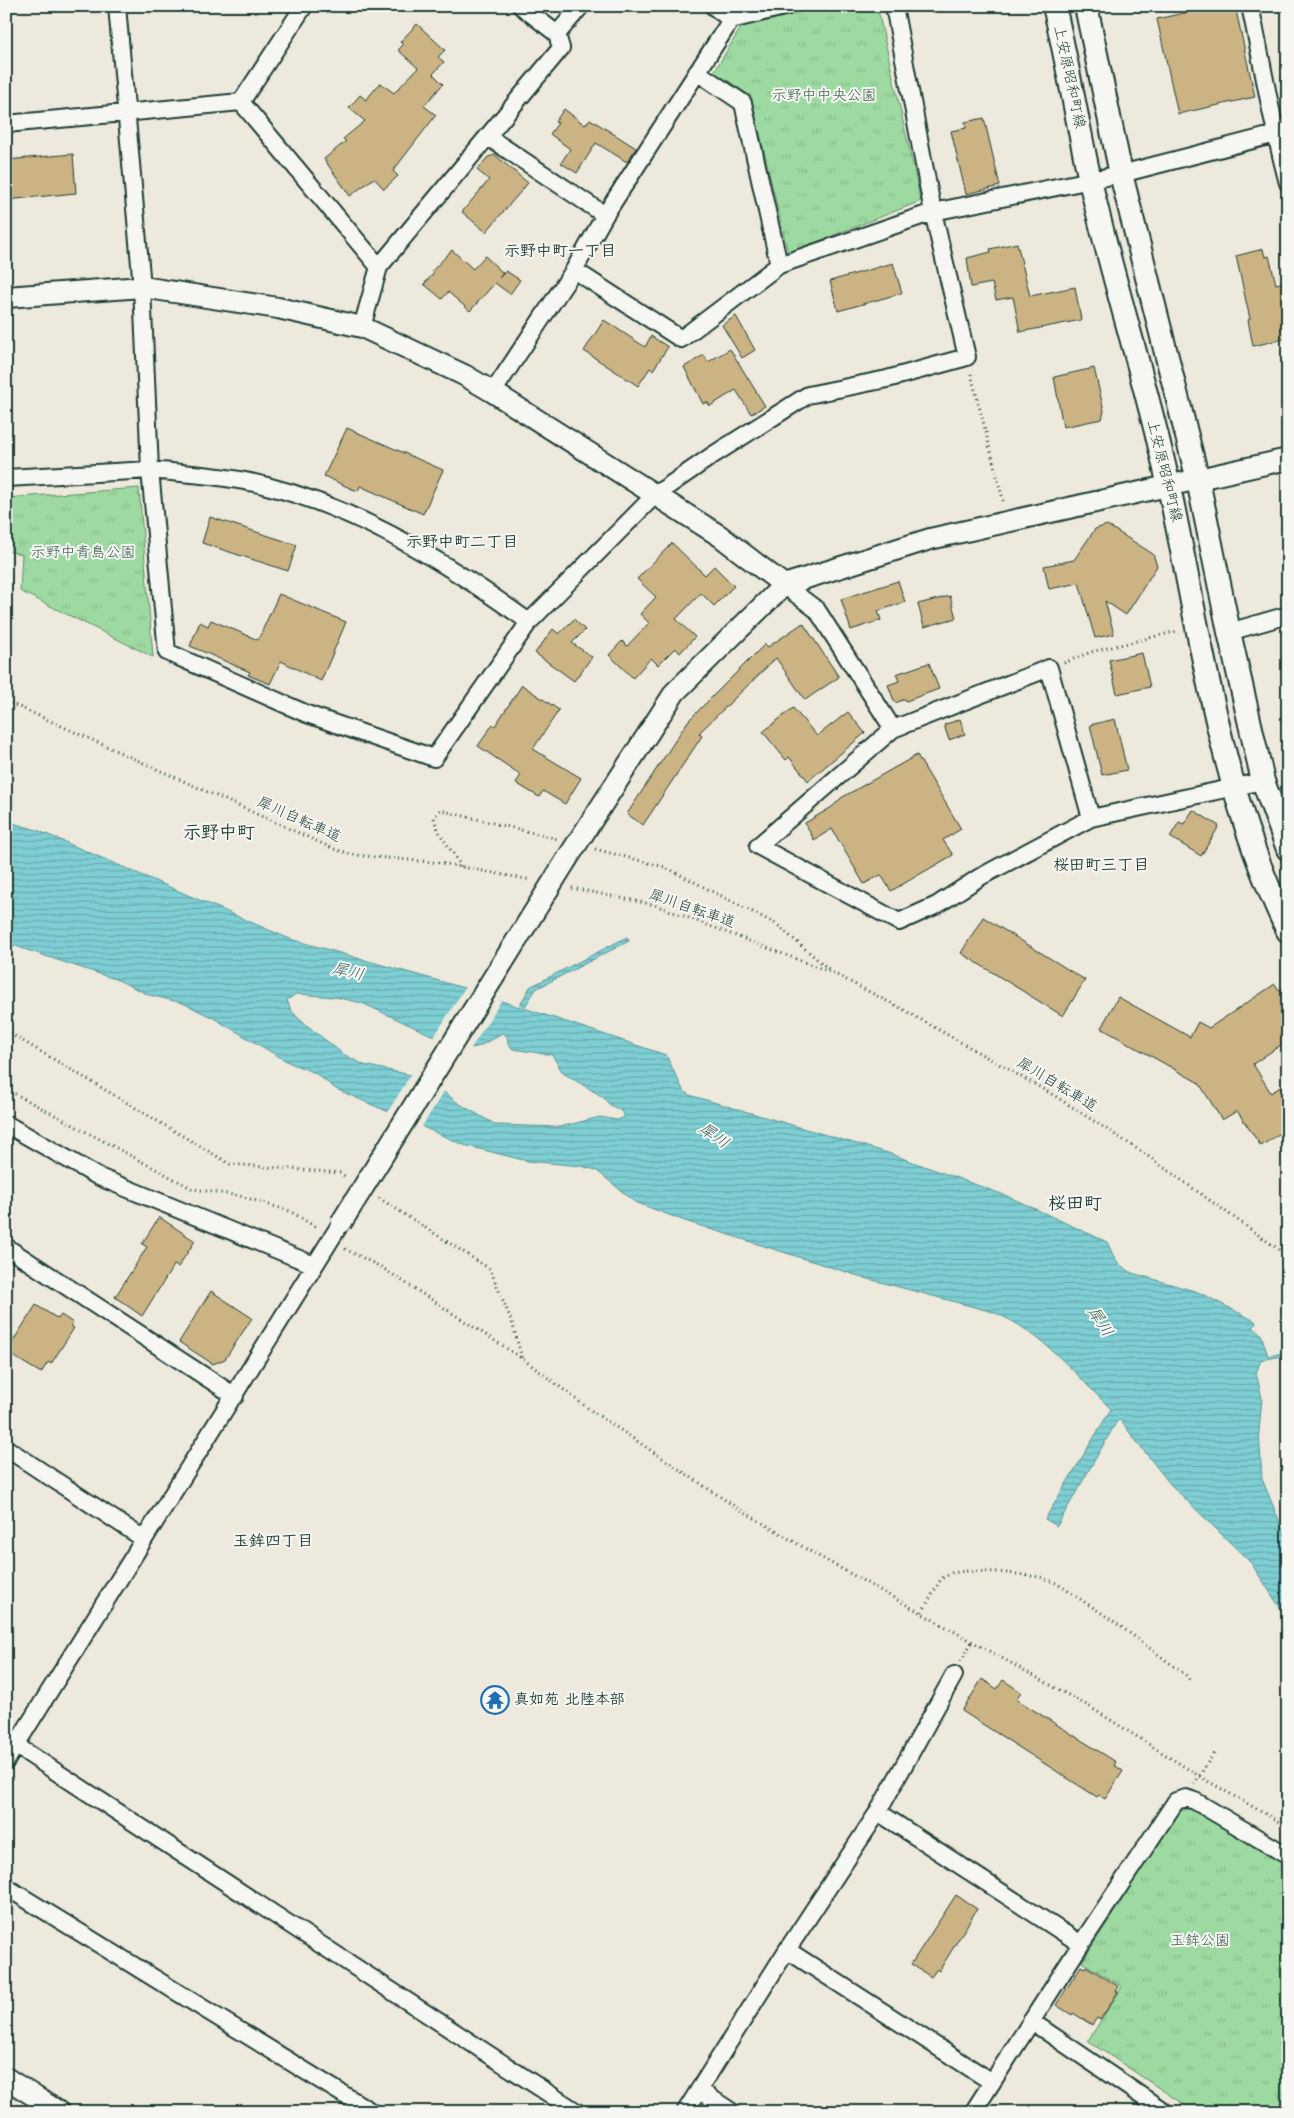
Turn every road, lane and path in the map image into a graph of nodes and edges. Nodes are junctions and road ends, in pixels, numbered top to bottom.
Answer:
1 (117, 6) edge
2 (304, 6) edge
3 (522, 6) edge
4 (581, 6) edge
5 (713, 6) edge
6 (788, 6) edge
7 (894, 6) edge
8 (1054, 6) edge
9 (1086, 6) edge
10 (1250, 6) edge
11 (732, 20) junction
12 (557, 34) junction
13 (697, 72) junction
14 (241, 102) junction
15 (126, 114) junction
16 (6, 124) edge
17 (1281, 133) edge
18 (488, 137) junction
19 (1122, 174) junction
20 (1090, 180) junction
21 (1288, 184) edge
22 (933, 212) junction
23 (606, 215) junction
24 (779, 265) junction
25 (379, 267) junction
26 (574, 270) junction
27 (142, 287) junction
28 (6, 297) edge
29 (362, 327) junction
30 (966, 357) junction
31 (493, 392) junction
32 (1288, 459) edge
33 (150, 470) junction
34 (6, 478) edge
35 (1198, 480) junction
36 (1168, 484) junction
37 (655, 495) junction
38 (1009, 521) junction
39 (784, 585) junction
40 (1288, 615) edge
41 (529, 622) junction
42 (1198, 626) junction
43 (1229, 632) junction
44 (1049, 668) junction
45 (6, 701) edge
46 (893, 729) junction
47 (1263, 781) junction
48 (1234, 787) junction
49 (1091, 818) junction
50 (1288, 850) edge
51 (572, 851) junction
52 (461, 866) junction
53 (538, 882) dead end
54 (567, 887) dead end
55 (1288, 931) edge
56 (833, 973) junction
57 (6, 1031) edge
58 (6, 1089) edge
59 (6, 1124) edge
60 (348, 1179) dead end
61 (373, 1195) dead end
62 (341, 1223) joint
63 (325, 1235) junction
64 (6, 1247) edge
65 (1288, 1256) edge
66 (314, 1265) junction
67 (523, 1358) junction
68 (235, 1396) junction
69 (6, 1448) edge
70 (144, 1539) junction
71 (922, 1612) junction
72 (973, 1640) junction
73 (954, 1675) joint
74 (1192, 1683) dead end
75 (11, 1742) edge
76 (1214, 1753) dead end
77 (6, 1761) edge
78 (1199, 1776) junction
79 (878, 1812) junction
80 (1288, 1827) edge
81 (1288, 1856) edge
82 (6, 1887) edge
83 (1081, 1944) junction
84 (787, 1950) junction
85 (1031, 2021) junction
86 (6, 2078) edge
87 (992, 2082) junction
88 (699, 2090) junction
89 (1157, 2109) edge
90 (59, 2112) edge
91 (372, 2112) edge
92 (577, 2112) edge
93 (685, 2112) edge
94 (732, 2112) edge
95 (973, 2112) edge

1 - 15 street
2 - 14 street
3 - 12 street
4 - 12 street
5 - 11 street
6 - 11 street
7 - 22 street
8 - 20 main road, 上安原昭和町線
9 - 19 main road, 上安原昭和町線
10 - 17 street
11 - 13 street
12 - 18 street
13 - 23 street
13 - 24 street
14 - 15 street
14 - 25 street
15 - 16 street
15 - 27 street
17 - 19 street
17 - 21 street
18 - 23 street
18 - 25 street
19 - 20 street
19 - 35 main road, 上安原昭和町線
20 - 22 street
20 - 36 main road, 上安原昭和町線
22 - 24 street
22 - 30 street
23 - 26 street
24 - 26 street
25 - 29 street
26 - 31 street
27 - 28 street
27 - 29 street
27 - 33 street
29 - 31 street
30 - 37 street
30 - 38 path
31 - 37 street
32 - 35 street
33 - 34 street
33 - 41 street
33 - 41 street
35 - 36 street
35 - 43 main road, 上安原昭和町線
36 - 38 street
36 - 42 main road, 上安原昭和町線
37 - 39 street
37 - 41 street
38 - 39 street
39 - 46 street
39 - 51 street
40 - 43 street
42 - 44 path
42 - 48 main road, 上安原昭和町線
43 - 47 main road, 上安原昭和町線
44 - 46 street
44 - 49 street
45 - 52 path, 犀川自転車道
46 - 49 street
47 - 48 street
47 - 50 main road, 上安原昭和町線
48 - 49 street
48 - 55 main road, 上安原昭和町線
51 - 52 path
51 - 56 path
51 - 62 street, bridge
52 - 53 path, 犀川自転車道
54 - 56 path, 犀川自転車道
56 - 65 path, 犀川自転車道
57 - 60 path
58 - 63 path
59 - 66 street
61 - 67 path
62 - 63 street
63 - 66 street
63 - 67 path
64 - 68 street
66 - 68 street
67 - 71 path
68 - 70 street
69 - 70 street
70 - 75 street
71 - 72 path
71 - 74 path
72 - 73 path
72 - 78 path
73 - 79 street
75 - 77 street
75 - 92 street
76 - 78 path
78 - 80 path
79 - 83 street
79 - 84 street
81 - 83 street
82 - 91 street
83 - 85 street
84 - 87 street
84 - 88 street
85 - 87 street
85 - 89 street
86 - 90 street
87 - 95 street
88 - 93 street
88 - 94 street

